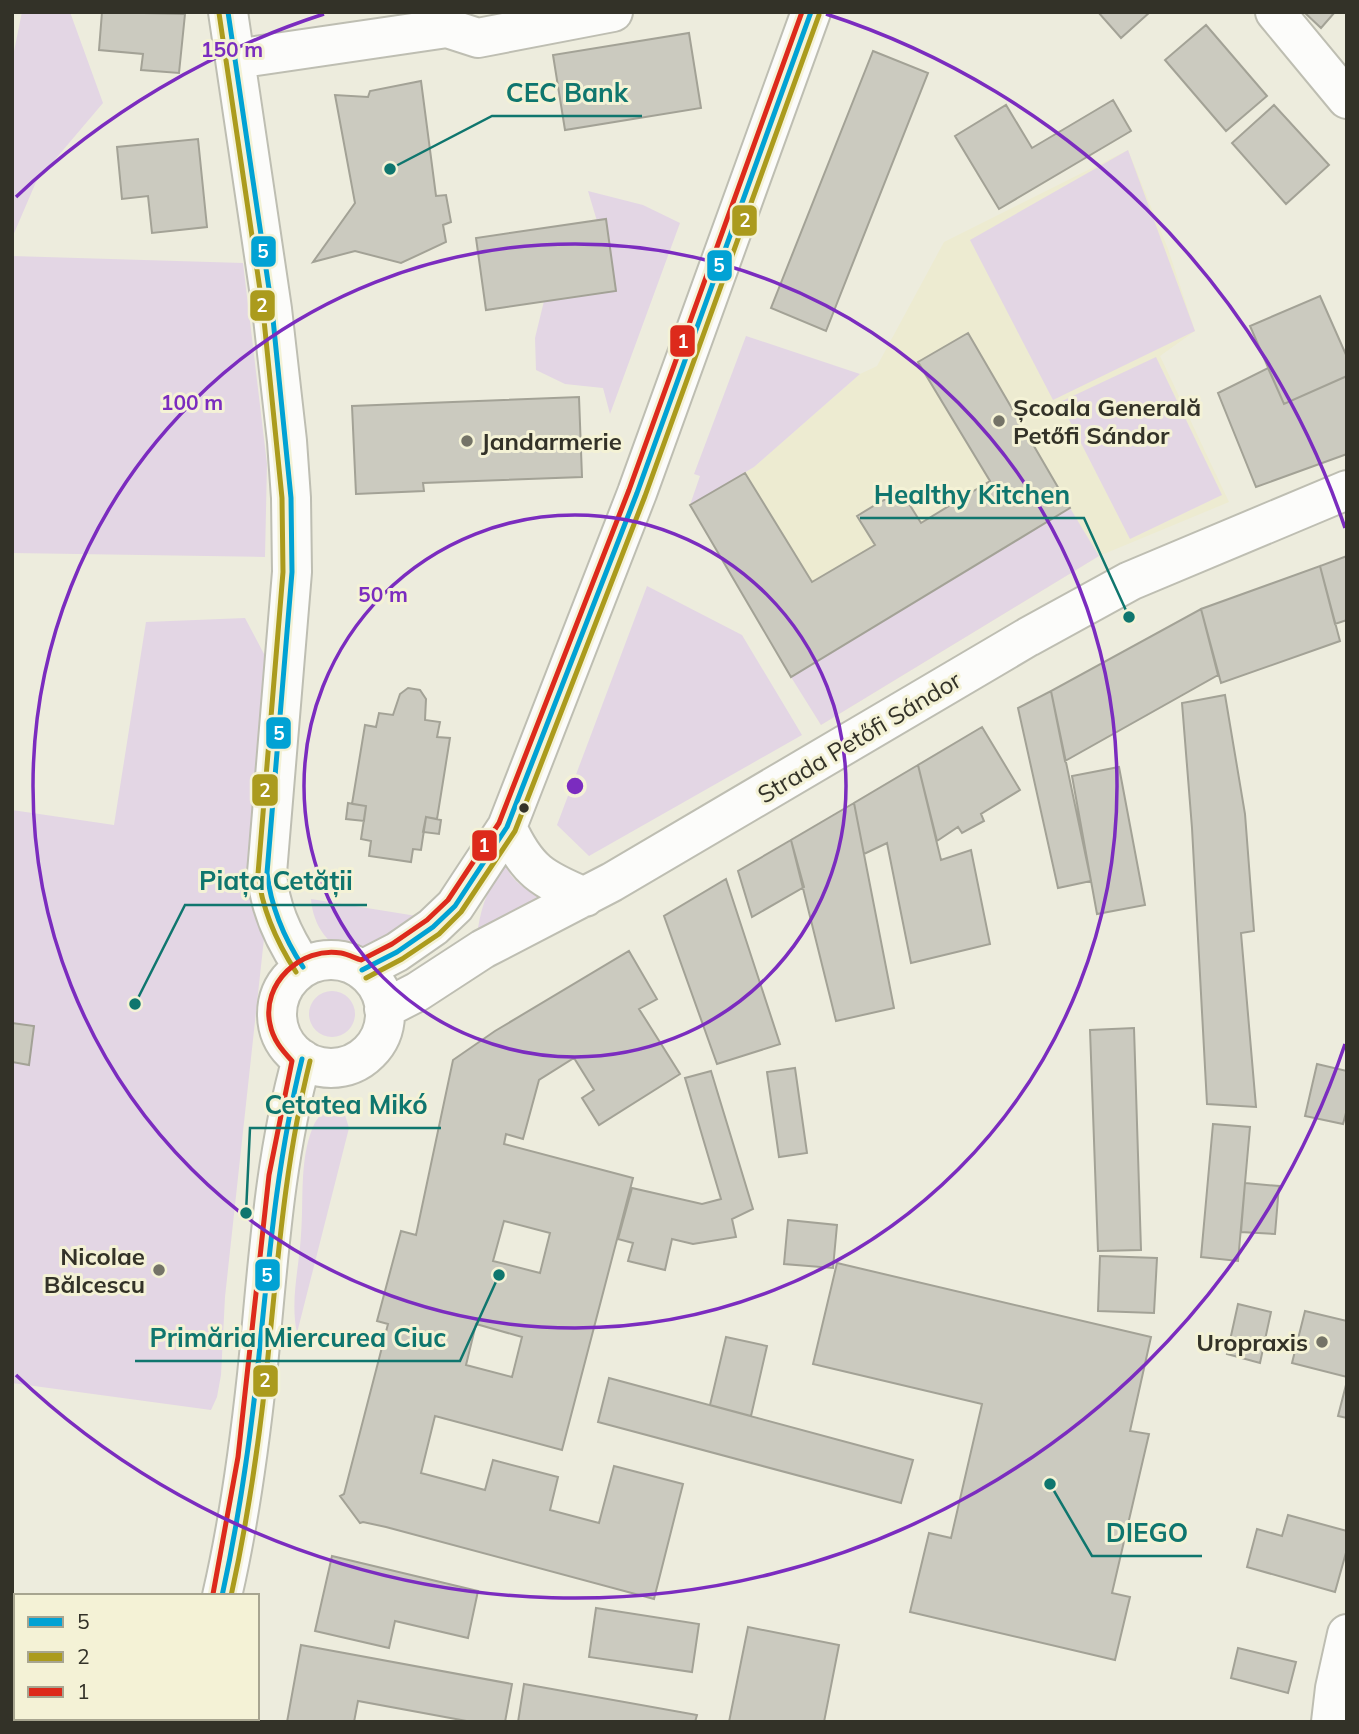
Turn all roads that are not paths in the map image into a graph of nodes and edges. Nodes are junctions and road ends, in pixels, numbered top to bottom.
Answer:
1 (228, 12) edge
2 (613, 12) edge
3 (811, 12) edge
4 (1275, 12) edge
5 (235, 59) junction
6 (1347, 99) edge
7 (1347, 490) edge
8 (507, 827) junction
9 (585, 897) junction
10 (303, 967) junction
11 (362, 970) junction
12 (384, 1009) junction
13 (302, 1059) junction
14 (222, 1594) edge
15 (1347, 1634) edge
16 (1331, 1722) edge

1 - 5 street
2 - 5 street
3 - 8 street
4 - 6 street
5 - 10 street
7 - 9 street, Strada Petőfi Sándor
8 - 9 street
8 - 11 street
9 - 12 street, Strada Petőfi Sándor
10 - 11 street
10 - 13 street
11 - 12 street
12 - 13 street
13 - 14 street
15 - 16 street

